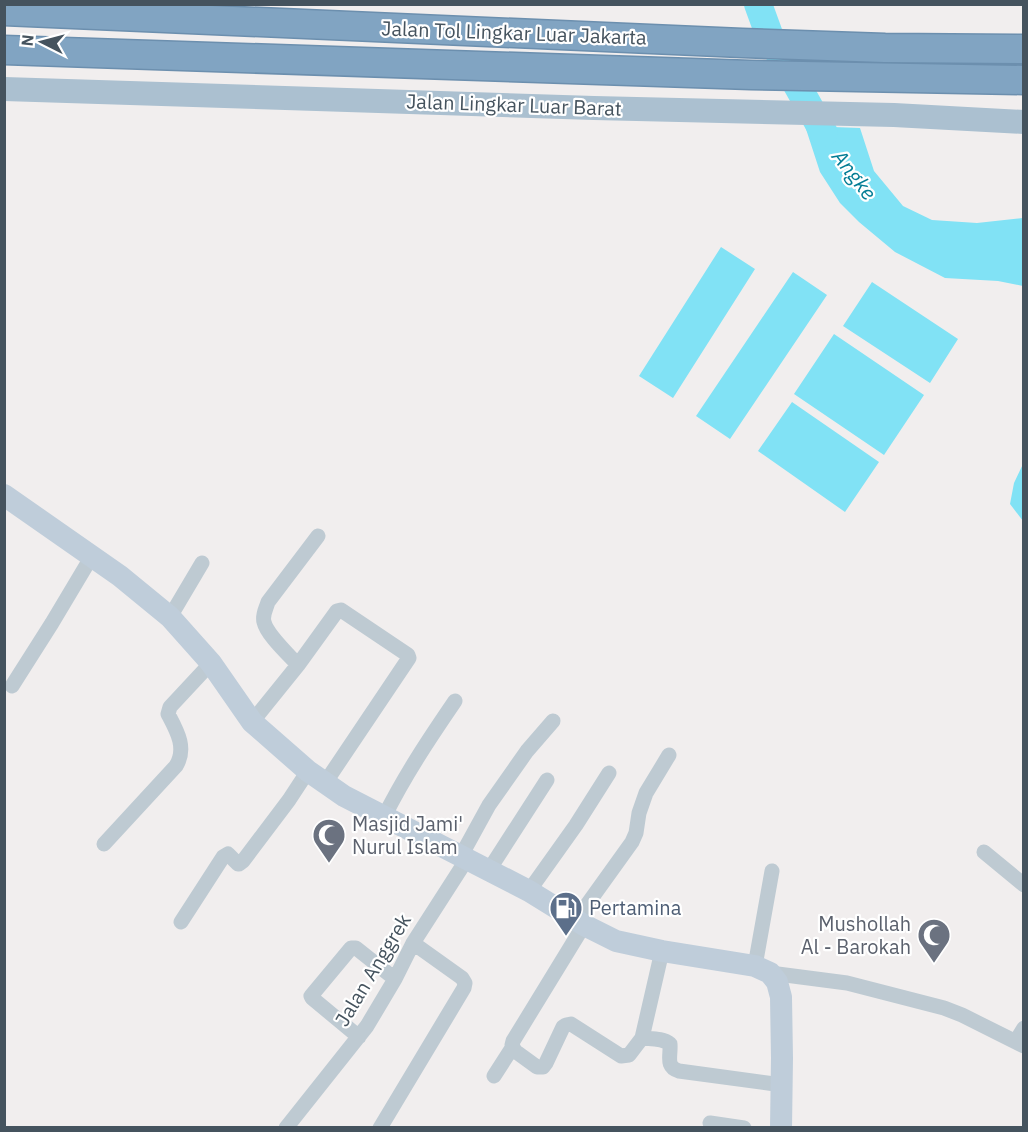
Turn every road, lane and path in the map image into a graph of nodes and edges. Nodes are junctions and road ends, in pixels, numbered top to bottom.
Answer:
1 (4, 11) edge
2 (1023, 49) edge
3 (4, 50) edge
4 (1023, 80) edge
5 (4, 89) edge
6 (1023, 122) edge
7 (4, 495) edge
8 (318, 536) dead end
9 (92, 556) junction
10 (202, 563) dead end
11 (170, 617) junction
12 (211, 663) junction
13 (298, 665) junction
14 (12, 686) dead end
15 (455, 701) dead end
16 (553, 720) dead end
17 (252, 722) junction
18 (669, 755) dead end
19 (609, 773) dead end
20 (317, 777) junction
21 (547, 780) dead end
22 (384, 817) junction
23 (104, 844) dead end
24 (984, 852) dead end
25 (464, 857) junction
26 (489, 870) junction
27 (772, 871) dead end
28 (1023, 885) edge
29 (529, 891) junction
30 (181, 922) dead end
31 (580, 923) junction
32 (413, 942) junction
33 (662, 951) junction
34 (763, 970) junction
35 (395, 979) junction
36 (359, 1037) junction
37 (642, 1038) junction
38 (1021, 1039) edge
39 (513, 1044) junction
40 (494, 1076) dead end
41 (782, 1085) junction
42 (710, 1123) dead end
43 (286, 1128) edge
44 (380, 1128) edge
45 (744, 1128) edge
46 (781, 1128) edge

1 - 2 highway, Jalan Tol Lingkar Luar Jakarta
3 - 4 highway, Jalan Tol Lingkar Luar Jakarta
5 - 6 main road, Jalan Lingkar Luar Barat
7 - 9 main road
8 - 13 street
9 - 11 main road
9 - 14 street
10 - 11 street
11 - 12 main road
12 - 17 main road
12 - 23 street
13 - 17 street
13 - 20 street
15 - 22 street
16 - 25 street, Jalan Anggrek
17 - 20 main road
18 - 31 street
19 - 29 street
20 - 22 main road
20 - 30 street
21 - 26 street
22 - 25 main road
24 - 28 street
25 - 26 main road
25 - 32 street, Jalan Anggrek
26 - 29 main road
27 - 34 street
29 - 31 main road
31 - 33 main road
31 - 39 street
32 - 35 street, Jalan Anggrek
32 - 44 street
33 - 34 main road
33 - 37 street
34 - 38 street
34 - 41 main road
35 - 36 street, Jalan Anggrek
35 - 36 street
36 - 43 street, Jalan Anggrek
37 - 39 street
37 - 41 street
39 - 40 street
41 - 46 main road
42 - 45 street

